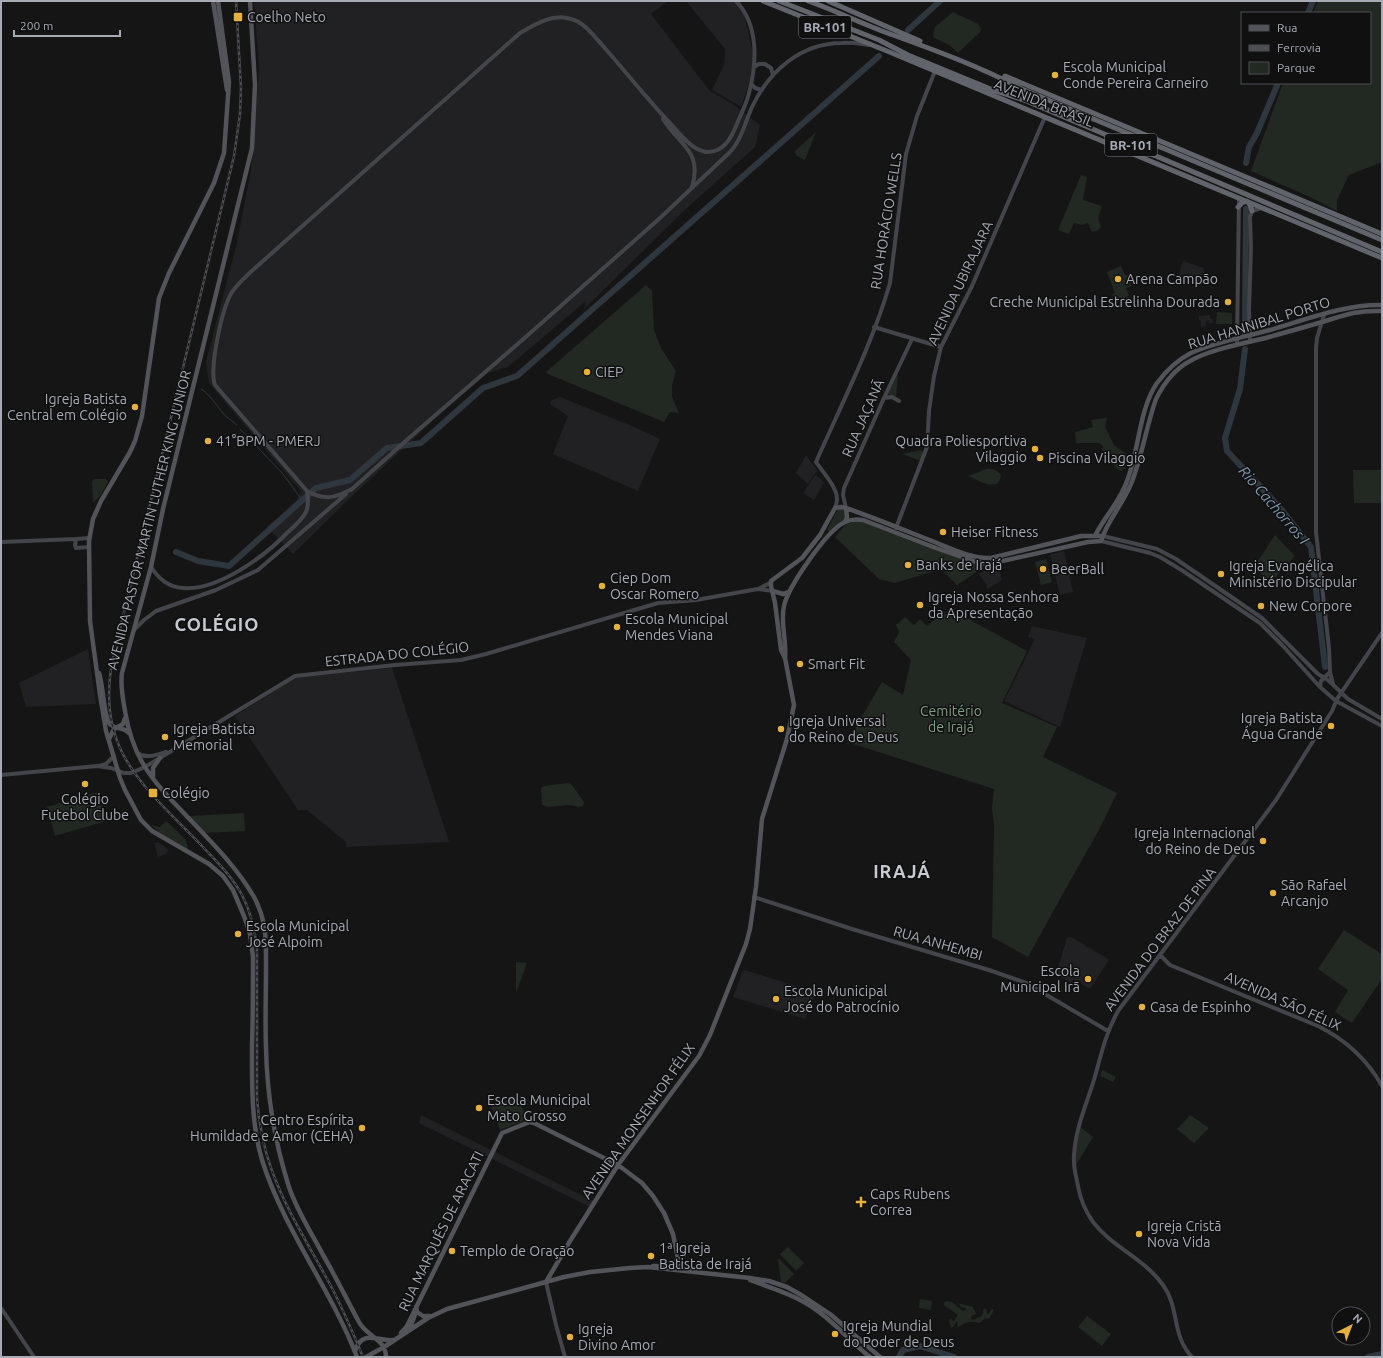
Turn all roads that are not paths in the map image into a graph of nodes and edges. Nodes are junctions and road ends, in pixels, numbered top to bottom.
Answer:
1 (213, 1) edge
2 (218, 1) edge
3 (250, 1) edge
4 (736, 1) edge
5 (763, 1) edge
6 (779, 1) edge
7 (808, 1) edge
8 (828, 1) edge
9 (874, 46) junction
10 (754, 67) junction
11 (935, 71) junction
12 (773, 75) junction
13 (751, 84) junction
14 (762, 90) junction
15 (228, 95) junction
16 (1024, 100) junction
17 (662, 115) junction
18 (1045, 117) junction
19 (1135, 129) junction
20 (1089, 135) junction
21 (1226, 175) junction
22 (692, 187) junction
23 (1239, 198) junction
24 (1247, 201) junction
25 (1238, 208) junction
26 (1262, 208) junction
27 (1252, 210) junction
28 (1382, 234) edge
29 (1382, 240) edge
30 (1382, 252) edge
31 (1382, 258) edge
32 (1382, 305) edge
33 (1382, 311) edge
34 (1324, 315) junction
35 (1317, 317) junction
36 (1320, 322) junction
37 (874, 327) junction
38 (1250, 335) junction
39 (912, 339) junction
40 (1236, 339) junction
41 (1250, 342) junction
42 (1237, 346) junction
43 (941, 347) junction
44 (884, 398) junction
45 (899, 400) dead end
46 (834, 487) junction
47 (844, 488) junction
48 (352, 489) junction
49 (308, 493) junction
50 (843, 494) junction
51 (837, 495) junction
52 (835, 508) junction
53 (846, 508) junction
54 (845, 522) junction
55 (896, 527) junction
56 (894, 532) junction
57 (1105, 534) junction
58 (1095, 535) junction
59 (89, 538) junction
60 (76, 540) junction
61 (1093, 541) junction
62 (1101, 541) junction
63 (1, 542) edge
64 (89, 547) junction
65 (261, 556) junction
66 (267, 563) junction
67 (247, 566) junction
68 (151, 567) junction
69 (252, 573) junction
70 (770, 583) junction
71 (758, 589) junction
72 (773, 592) junction
73 (789, 592) junction
74 (134, 630) junction
75 (778, 631) junction
76 (1382, 633) edge
77 (1276, 635) junction
78 (785, 639) junction
79 (785, 658) junction
80 (97, 665) junction
81 (1330, 672) junction
82 (1324, 678) junction
83 (1333, 684) junction
84 (1320, 687) junction
85 (1345, 688) junction
86 (1337, 689) junction
87 (1341, 693) junction
88 (1336, 701) junction
89 (1341, 704) junction
90 (124, 705) junction
91 (1332, 711) junction
92 (1382, 719) edge
93 (1382, 726) edge
94 (116, 727) junction
95 (130, 735) junction
96 (109, 741) junction
97 (170, 750) junction
98 (137, 753) junction
99 (114, 756) junction
100 (160, 758) junction
101 (96, 766) junction
102 (145, 767) junction
103 (118, 771) junction
104 (1, 775) edge
105 (154, 780) junction
106 (754, 897) junction
107 (1160, 955) junction
108 (1108, 1031) junction
109 (1382, 1086) edge
110 (624, 1157) junction
111 (608, 1160) junction
112 (618, 1165) junction
113 (613, 1174) junction
114 (677, 1257) junction
115 (648, 1267) junction
116 (700, 1273) junction
117 (742, 1277) junction
118 (546, 1282) junction
119 (1, 1308) edge
120 (416, 1309) junction
121 (430, 1316) junction
122 (409, 1331) junction
123 (374, 1337) junction
124 (397, 1338) junction
125 (384, 1347) junction
126 (355, 1351) junction
127 (34, 1357) edge
128 (358, 1357) edge
129 (366, 1357) edge
130 (386, 1357) edge
131 (565, 1357) edge
132 (870, 1357) edge
133 (880, 1357) edge
134 (1192, 1357) edge

1 - 15 main road, AVENIDA PASTOR MARTIN LUTHER KING JUNIOR
2 - 15 main road, AVENIDA PASTOR MARTIN LUTHER KING JUNIOR
3 - 68 main road, AVENIDA PASTOR MARTIN LUTHER KING JUNIOR
4 - 10 street
5 - 9 highway, AVENIDA BRASIL / BR-101
6 - 16 highway, AVENIDA BRASIL / BR-101
7 - 21 highway, AVENIDA BRASIL / BR-101
8 - 19 highway, AVENIDA BRASIL / BR-101
9 - 11 highway, AVENIDA BRASIL / BR-101
9 - 12 street
10 - 12 street
10 - 13 street
11 - 18 highway, AVENIDA BRASIL / BR-101
11 - 37 street, RUA HORÁCIO WELLS
12 - 14 street
13 - 14 street
13 - 17 street
14 - 22 street
15 - 59 main road, AVENIDA PASTOR MARTIN LUTHER KING JUNIOR
16 - 20 highway
16 - 30 highway, AVENIDA BRASIL / BR-101
17 - 22 street
17 - 49 street
18 - 20 highway, AVENIDA BRASIL / BR-101
18 - 43 street, AVENIDA UBIRAJARA
19 - 21 highway
19 - 28 highway, AVENIDA BRASIL / BR-101
20 - 23 highway, AVENIDA BRASIL / BR-101
21 - 29 highway, AVENIDA BRASIL / BR-101
22 - 48 street
23 - 24 highway, AVENIDA BRASIL / BR-101
23 - 25 street
24 - 25 highway
24 - 26 highway, AVENIDA BRASIL / BR-101
24 - 27 highway
25 - 40 street
26 - 27 street
26 - 31 highway, AVENIDA BRASIL / BR-101
27 - 38 street
32 - 34 main road, RUA HANNIBAL PORTO
33 - 36 main road, RUA HANNIBAL PORTO
34 - 35 main road, RUA HANNIBAL PORTO
34 - 36 street
35 - 36 street
35 - 38 main road, RUA HANNIBAL PORTO
36 - 41 main road, RUA HANNIBAL PORTO
36 - 81 street
37 - 39 street
37 - 46 street, RUA HORÁCIO WELLS
38 - 40 main road, RUA HANNIBAL PORTO
38 - 41 street
39 - 43 street
39 - 44 street, RUA JAÇANÃ
40 - 42 street
40 - 58 main road, RUA HANNIBAL PORTO
41 - 42 main road, RUA HANNIBAL PORTO
42 - 57 main road, RUA HANNIBAL PORTO
43 - 55 street, AVENIDA UBIRAJARA
44 - 45 street
44 - 47 street, RUA JAÇANÃ
46 - 47 street
46 - 51 street
47 - 50 street, RUA JAÇANÃ
48 - 49 street
48 - 66 street
49 - 65 street
50 - 51 street
50 - 53 street, RUA JAÇANÃ
51 - 52 street
52 - 53 main road
52 - 70 main road
53 - 54 main road
53 - 55 main road
54 - 56 main road
54 - 73 main road, AVENIDA MONSENHOR FÉLIX
55 - 56 street, AVENIDA UBIRAJARA
55 - 58 main road
56 - 61 main road
57 - 58 main road
57 - 62 main road, RUA HANNIBAL PORTO
57 - 77 street
58 - 61 main road, RUA HANNIBAL PORTO
59 - 60 street
59 - 64 main road, AVENIDA PASTOR MARTIN LUTHER KING JUNIOR
60 - 63 street
60 - 64 street
61 - 62 main road
62 - 77 street
64 - 80 main road, AVENIDA PASTOR MARTIN LUTHER KING JUNIOR
65 - 66 street
65 - 67 street
66 - 69 street
67 - 68 street
67 - 69 street
68 - 74 main road, AVENIDA PASTOR MARTIN LUTHER KING JUNIOR
69 - 74 street
70 - 71 street, ESTRADA DO COLÉGIO
70 - 72 main road, AVENIDA MONSENHOR FÉLIX
71 - 72 street, ESTRADA DO COLÉGIO
71 - 97 street, ESTRADA DO COLÉGIO
72 - 73 main road
72 - 75 main road, AVENIDA MONSENHOR FÉLIX
73 - 78 main road, AVENIDA MONSENHOR FÉLIX
74 - 90 main road, AVENIDA PASTOR MARTIN LUTHER KING JUNIOR
75 - 78 main road
75 - 79 main road, AVENIDA MONSENHOR FÉLIX
76 - 85 street, AVENIDA DO BRAZ DE PINA
77 - 82 street
77 - 84 street
78 - 79 main road, AVENIDA MONSENHOR FÉLIX
79 - 106 main road, AVENIDA MONSENHOR FÉLIX
80 - 94 main road
80 - 96 main road, AVENIDA PASTOR MARTIN LUTHER KING JUNIOR
81 - 82 street
81 - 83 street
82 - 83 street
82 - 84 street
83 - 86 street
84 - 88 street
85 - 86 street
85 - 87 street, AVENIDA DO BRAZ DE PINA
86 - 87 street
87 - 88 street, AVENIDA DO BRAZ DE PINA
87 - 89 street
87 - 92 street
88 - 89 street
88 - 91 street, AVENIDA DO BRAZ DE PINA
89 - 91 street, AVENIDA DO BRAZ DE PINA
89 - 93 street
90 - 94 main road
90 - 95 main road, AVENIDA PASTOR MARTIN LUTHER KING JUNIOR
91 - 107 street, AVENIDA DO BRAZ DE PINA
94 - 95 main road
94 - 96 main road
95 - 98 main road, AVENIDA PASTOR MARTIN LUTHER KING JUNIOR
96 - 99 main road, AVENIDA PASTOR MARTIN LUTHER KING JUNIOR
97 - 98 street, ESTRADA DO COLÉGIO
97 - 100 street, ESTRADA DO COLÉGIO
98 - 102 main road, AVENIDA PASTOR MARTIN LUTHER KING JUNIOR
99 - 101 street
99 - 103 main road, AVENIDA PASTOR MARTIN LUTHER KING JUNIOR
100 - 102 street, ESTRADA DO COLÉGIO
100 - 105 main road
101 - 103 street, ESTRADA DO COLÉGIO
101 - 104 street
102 - 103 street, ESTRADA DO COLÉGIO
102 - 105 main road, AVENIDA PASTOR MARTIN LUTHER KING JUNIOR
103 - 126 main road, AVENIDA PASTOR MARTIN LUTHER KING JUNIOR
105 - 123 main road, AVENIDA PASTOR MARTIN LUTHER KING JUNIOR
106 - 108 street, RUA ANHEMBI
106 - 110 main road, AVENIDA MONSENHOR FÉLIX
107 - 108 street, AVENIDA DO BRAZ DE PINA
107 - 109 street, AVENIDA SÃO FÉLIX
108 - 134 street, AVENIDA DO BRAZ DE PINA
110 - 111 main road
110 - 112 main road, AVENIDA MONSENHOR FÉLIX
111 - 112 main road
111 - 113 main road
111 - 120 main road, RUA MARQUÊS DE ARACATI
112 - 113 main road, AVENIDA MONSENHOR FÉLIX
112 - 114 main road
113 - 118 main road, AVENIDA MONSENHOR FÉLIX
114 - 115 main road
114 - 116 main road
115 - 116 main road
115 - 118 main road
116 - 117 main road
117 - 132 main road
117 - 133 main road
118 - 121 main road
118 - 131 street
119 - 127 street
120 - 121 main road
120 - 122 main road
120 - 124 main road, RUA MARQUÊS DE ARACATI
121 - 122 main road
122 - 124 main road
123 - 124 main road
123 - 125 main road, AVENIDA PASTOR MARTIN LUTHER KING JUNIOR
123 - 126 main road
124 - 125 main road
125 - 129 main road
125 - 130 main road
126 - 128 main road, AVENIDA PASTOR MARTIN LUTHER KING JUNIOR

